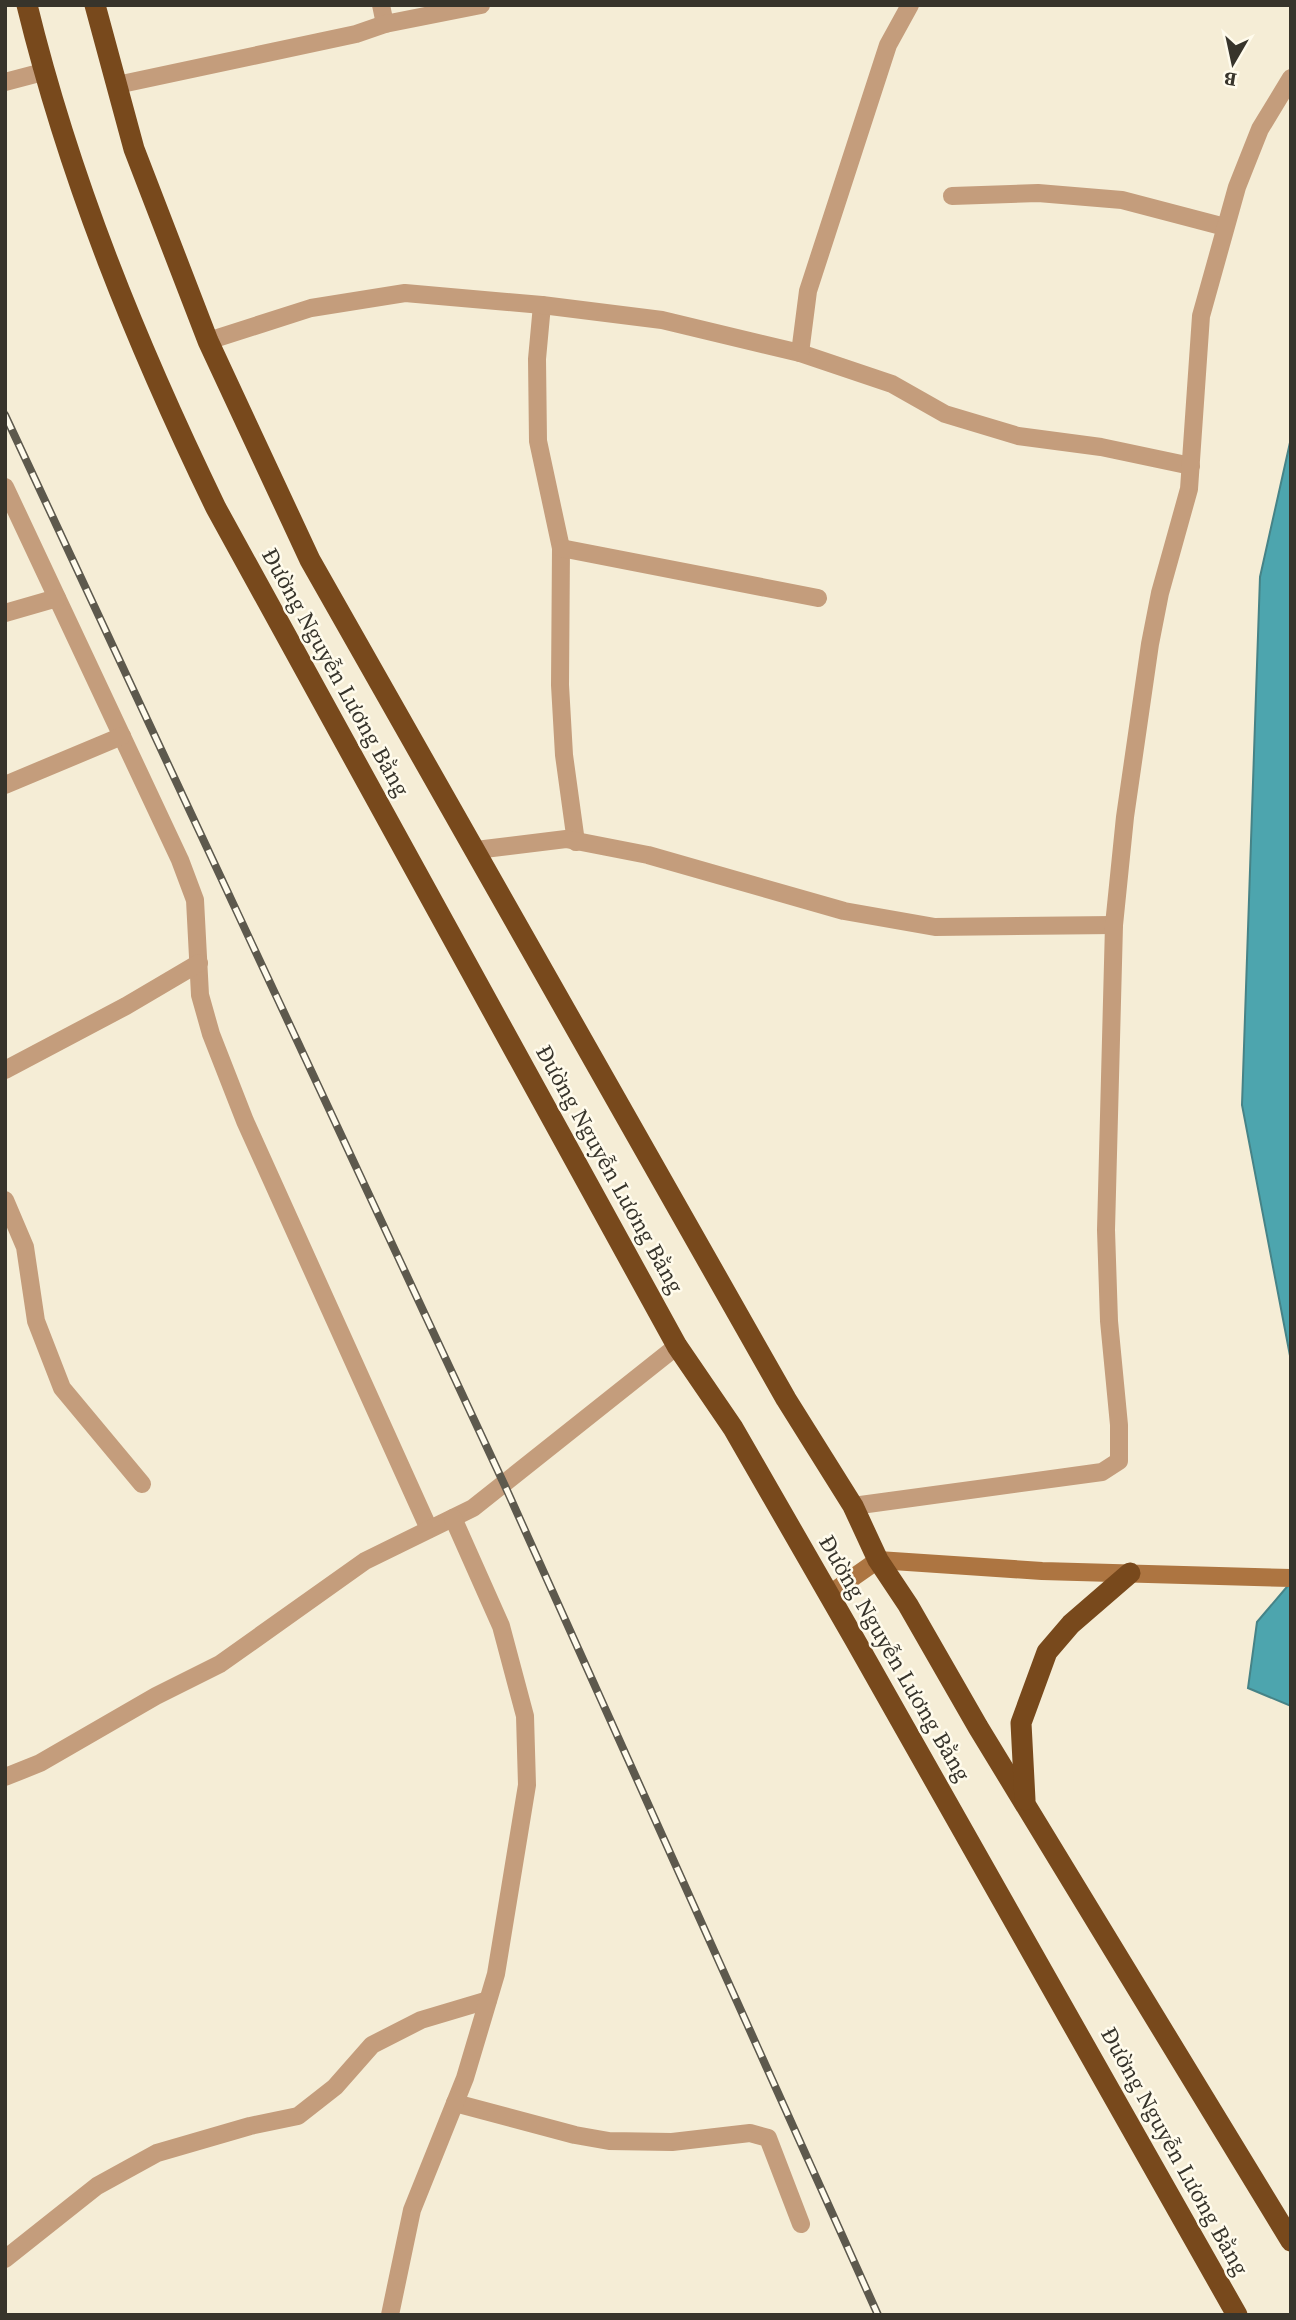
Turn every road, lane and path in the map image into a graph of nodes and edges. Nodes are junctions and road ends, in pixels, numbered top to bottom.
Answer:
1 (27, 5) edge
2 (95, 5) edge
3 (382, 5) edge
4 (481, 5) edge
5 (910, 5) edge
6 (385, 23) junction
7 (43, 72) junction
8 (1291, 78) edge
9 (5, 82) edge
10 (117, 85) junction
11 (952, 196) dead end
12 (1226, 227) junction
13 (542, 305) junction
14 (208, 341) junction
15 (800, 353) junction
16 (1191, 466) junction
17 (5, 487) edge
18 (561, 548) junction
19 (57, 598) junction
20 (818, 598) dead end
21 (5, 613) edge
22 (122, 736) junction
23 (5, 785) edge
24 (576, 842) junction
25 (476, 850) junction
26 (1114, 925) junction
27 (198, 963) junction
28 (5, 1070) edge
29 (5, 1200) edge
30 (677, 1346) junction
31 (142, 1484) dead end
32 (853, 1506) junction
33 (453, 1518) junction
34 (429, 1530) junction
35 (878, 1560) junction
36 (1130, 1573) junction
37 (1291, 1578) edge
38 (828, 1595) junction
39 (5, 1777) edge
40 (1025, 1805) junction
41 (488, 2000) junction
42 (455, 2102) junction
43 (801, 2224) dead end
44 (1291, 2241) edge
45 (5, 2259) edge
46 (390, 2315) edge
47 (1237, 2315) edge

1 - 7 highway, Đường Nguyễn Lương Bằng
2 - 10 highway, Đường Nguyễn Lương Bằng
3 - 6 street
4 - 6 street
5 - 15 street
6 - 10 street
7 - 9 street
7 - 30 highway, Đường Nguyễn Lương Bằng
8 - 12 street
10 - 14 highway, Đường Nguyễn Lương Bằng
11 - 12 street
12 - 16 street
13 - 14 street
13 - 15 street
13 - 18 street
14 - 25 highway, Đường Nguyễn Lương Bằng
15 - 16 street
16 - 26 street
17 - 19 street
18 - 20 street
18 - 24 street
19 - 21 street
19 - 22 street
22 - 23 street
22 - 27 street
24 - 25 street
24 - 26 street
25 - 32 highway, Đường Nguyễn Lương Bằng
26 - 32 street
27 - 28 street
27 - 34 street
29 - 31 street
30 - 33 street
30 - 38 highway, Đường Nguyễn Lương Bằng
32 - 35 highway, Đường Nguyễn Lương Bằng
33 - 34 street
33 - 41 street
34 - 39 street
35 - 36 street
35 - 38 street
35 - 40 highway, Đường Nguyễn Lương Bằng
36 - 37 street
36 - 40 highway
38 - 47 highway, Đường Nguyễn Lương Bằng
40 - 44 highway, Đường Nguyễn Lương Bằng
41 - 42 street
41 - 45 street
42 - 43 street
42 - 46 street

